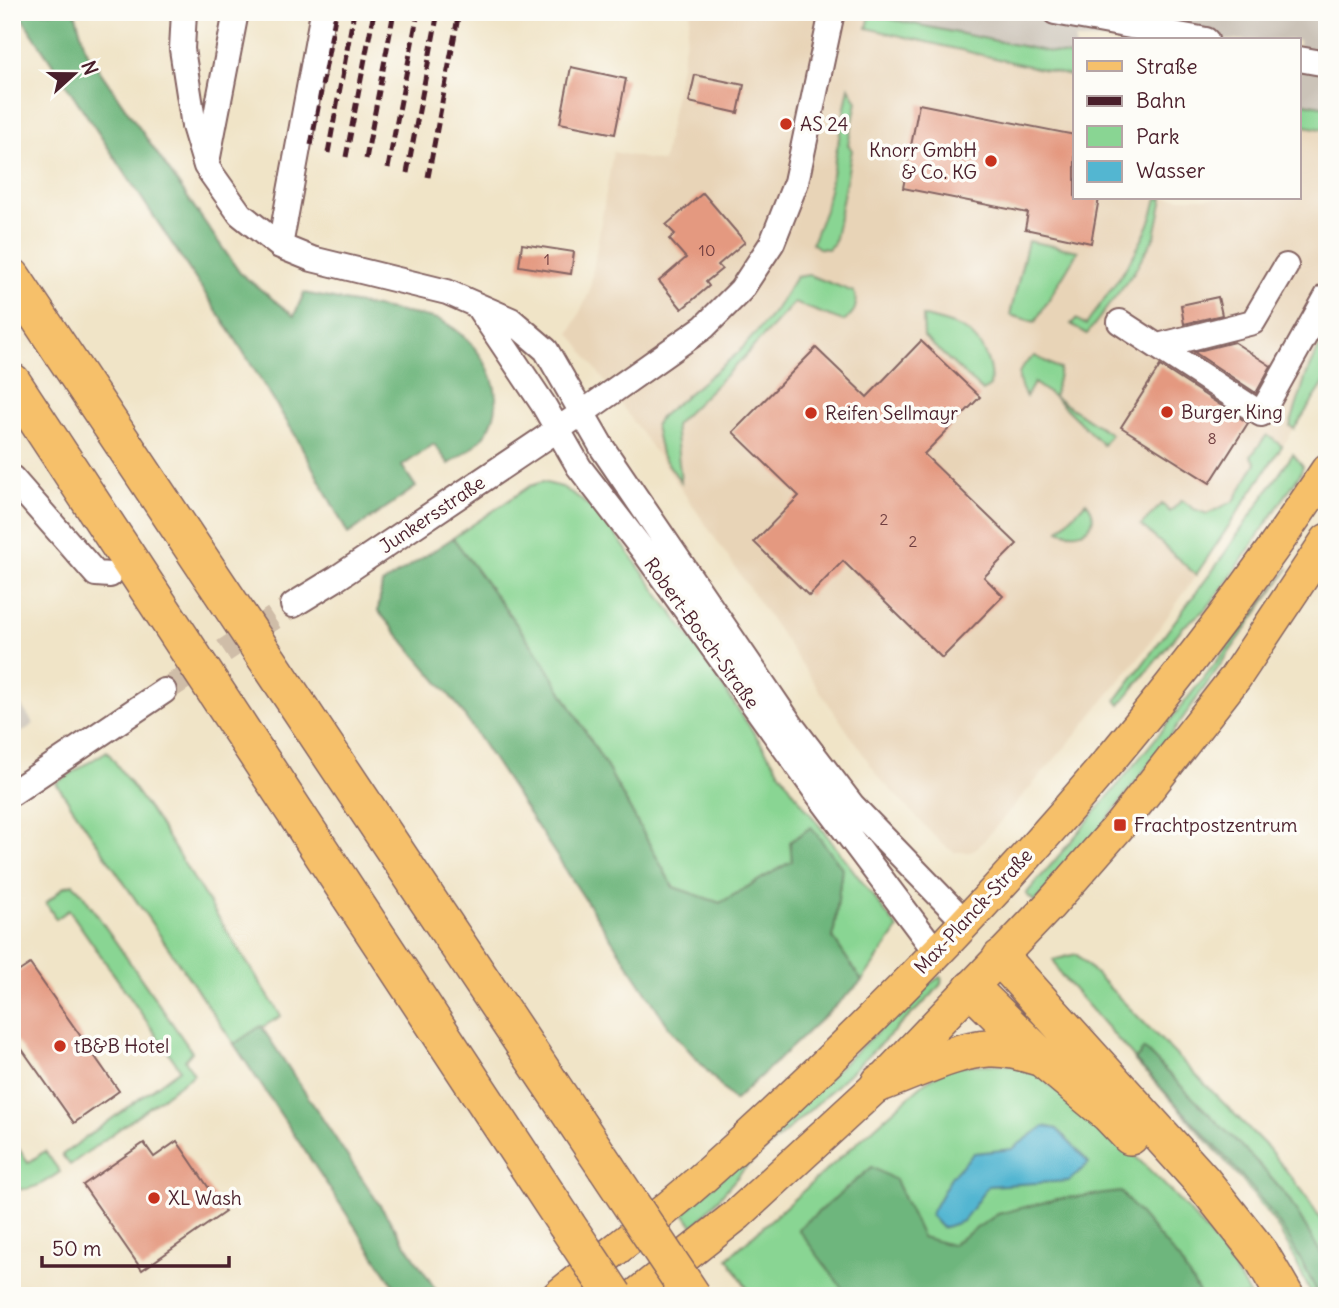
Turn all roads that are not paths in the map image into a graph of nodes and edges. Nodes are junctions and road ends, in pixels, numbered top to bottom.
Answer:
1 (184, 12) edge
2 (236, 12) edge
3 (323, 12) edge
4 (832, 12) edge
5 (1055, 12) edge
6 (1195, 38) edge
7 (1300, 59) edge
8 (1327, 64) edge
9 (206, 166) junction
10 (279, 246) junction
11 (1286, 266) dead end
12 (12, 277) edge
13 (1327, 296) edge
14 (1120, 322) dead end
15 (1157, 346) junction
16 (12, 382) edge
17 (570, 421) junction
18 (1327, 470) edge
19 (12, 478) edge
20 (1327, 540) edge
21 (110, 575) dead end
22 (293, 605) tunnel mouth
23 (164, 691) tunnel mouth
24 (12, 793) edge
25 (965, 922) junction
26 (936, 952) junction
27 (1000, 958) junction
28 (972, 989) junction
29 (1042, 1058) junction
30 (880, 1083) junction
31 (558, 1296) edge
32 (614, 1296) edge
33 (635, 1296) edge
34 (692, 1296) edge
35 (1260, 1296) edge
36 (1285, 1296) edge

1 - 9 street, Robert-Bosch-Straße
2 - 9 street
3 - 10 street
4 - 17 street
5 - 6 street
7 - 8 street
9 - 10 street, Robert-Bosch-Straße
10 - 17 street, Robert-Bosch-Straße
11 - 15 street
12 - 34 highway, bridge
13 - 15 street
14 - 15 street
16 - 32 highway, bridge
17 - 22 street, Junkersstraße
17 - 25 street, Robert-Bosch-Straße
17 - 26 street, Robert-Bosch-Straße
18 - 25 main road, Max-Planck-Straße
19 - 21 street
20 - 27 main road
23 - 24 street
25 - 26 main road, Max-Planck-Straße
25 - 27 main road
26 - 28 main road
26 - 31 main road, Max-Planck-Straße
27 - 28 main road
27 - 36 highway
28 - 29 highway
28 - 30 main road
29 - 30 highway
29 - 35 highway
30 - 33 main road

